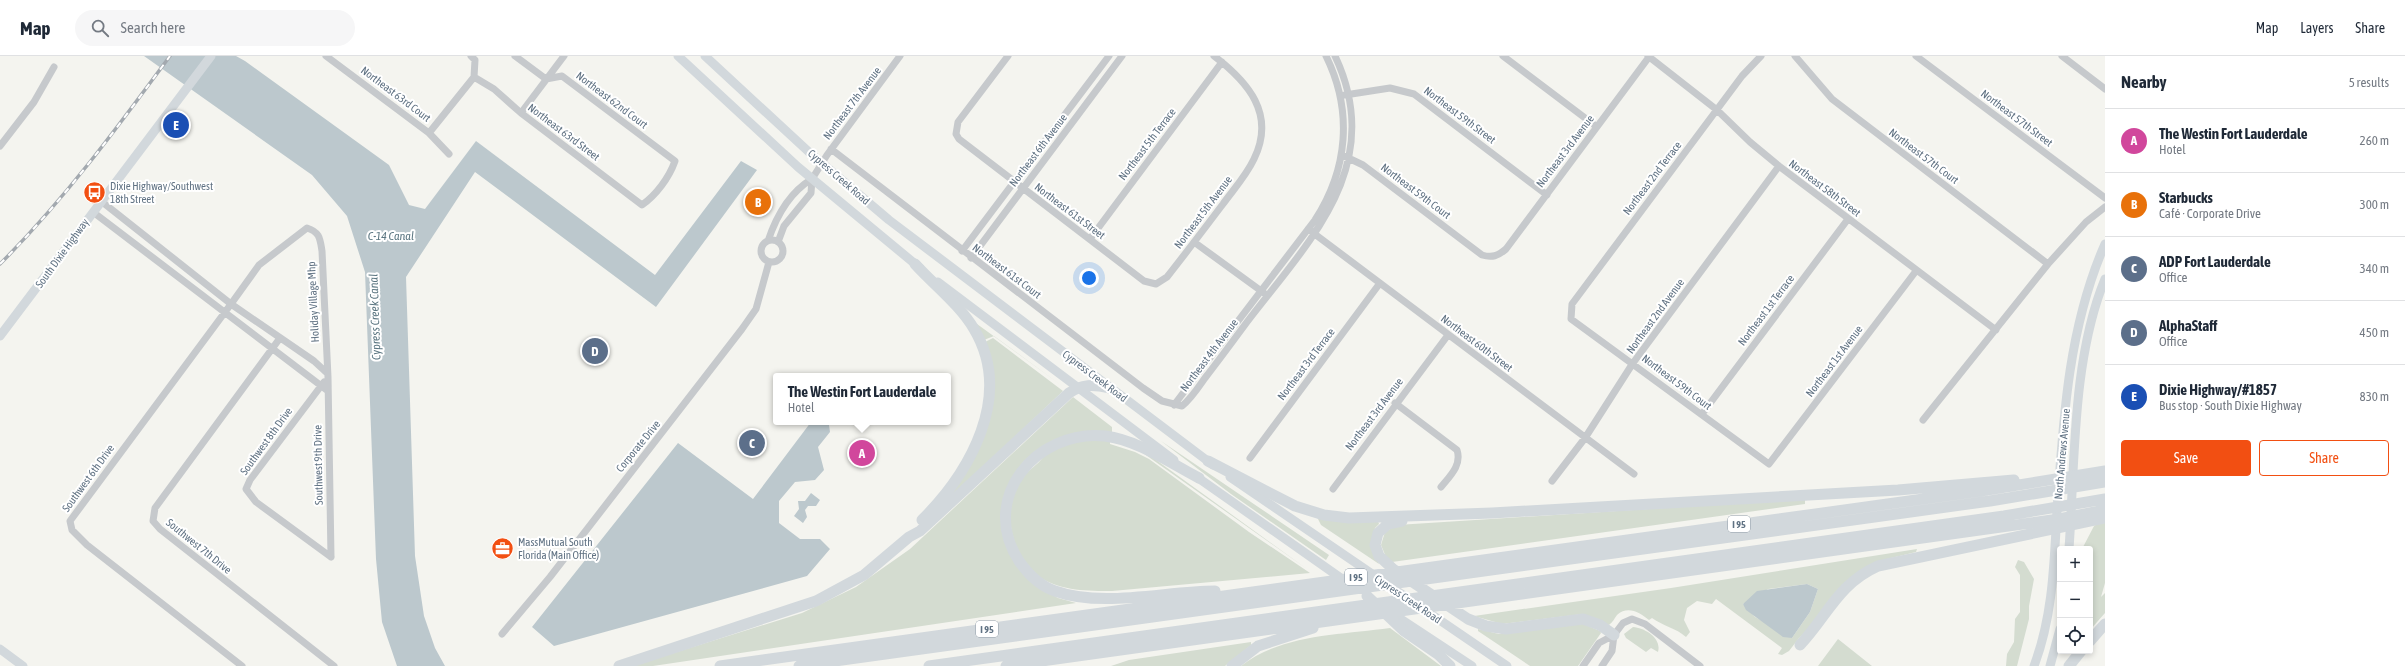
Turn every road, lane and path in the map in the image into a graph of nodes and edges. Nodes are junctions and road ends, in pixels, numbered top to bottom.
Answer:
1 (211, 56) edge
2 (326, 56) edge
3 (471, 56) edge
4 (514, 56) edge
5 (564, 56) edge
6 (678, 56) edge
7 (706, 56) edge
8 (900, 56) edge
9 (1008, 56) edge
10 (1109, 56) edge
11 (1122, 56) edge
12 (1214, 56) edge
13 (1326, 56) edge
14 (1335, 56) edge
15 (1503, 56) edge
16 (1762, 56) edge
17 (1795, 56) edge
18 (1916, 56) edge
19 (2062, 56) edge
20 (1648, 57) edge
21 (1222, 62) junction
22 (54, 68) dead end
23 (474, 77) junction
24 (546, 79) junction
25 (2105, 89) edge
26 (1344, 95) junction
27 (1717, 110) junction
28 (521, 113) junction
29 (1597, 127) junction
30 (429, 133) junction
31 (0, 146) edge
32 (831, 149) junction
33 (449, 154) dead end
34 (1342, 155) junction
35 (1350, 157) junction
36 (822, 163) junction
37 (1779, 166) junction
38 (812, 179) junction
39 (1015, 183) junction
40 (1023, 189) junction
41 (1546, 194) junction
42 (2105, 198) edge
43 (100, 201) junction
44 (642, 205) joint
45 (2105, 207) edge
46 (93, 212) junction
47 (1848, 219) junction
48 (1308, 229) junction
49 (1314, 234) junction
50 (1090, 239) junction
51 (768, 241) junction
52 (778, 242) junction
53 (1194, 242) junction
54 (2105, 244) edge
55 (962, 251) junction
56 (1496, 256) joint
57 (972, 258) junction
58 (769, 262) junction
59 (915, 264) junction
60 (2048, 264) junction
61 (1916, 271) junction
62 (2105, 279) edge
63 (1380, 283) junction
64 (1156, 284) joint
65 (1264, 293) junction
66 (231, 304) junction
67 (225, 312) junction
68 (1572, 318) joint
69 (1996, 330) junction
70 (1448, 335) junction
71 (0, 336) edge
72 (280, 338) junction
73 (273, 348) junction
74 (1633, 363) junction
75 (327, 375) junction
76 (321, 385) junction
77 (1078, 387) junction
78 (1109, 388) junction
79 (328, 391) junction
80 (1395, 403) junction
81 (1174, 405) joint
82 (1702, 414) junction
83 (1923, 420) dead end
84 (1585, 438) junction
85 (1250, 458) dead end
86 (1208, 461) junction
87 (1769, 464) joint
88 (2105, 471) edge
89 (1634, 474) dead end
90 (1199, 478) junction
91 (2067, 478) junction
92 (1552, 481) dead end
93 (2105, 482) edge
94 (1441, 487) dead end
95 (1333, 489) dead end
96 (2105, 499) edge
97 (2105, 510) edge
98 (1450, 516) junction
99 (2105, 518) edge
100 (909, 537) junction
101 (2069, 546) edge
102 (331, 557) joint
103 (1254, 591) junction
104 (1366, 596) junction
105 (1350, 617) junction
106 (2105, 624) edge
107 (502, 634) dead end
108 (1614, 635) junction
109 (2093, 638) edge
110 (2057, 640) edge
111 (1800, 645) dead end
112 (0, 649) edge
113 (2079, 654) edge
114 (23, 666) edge
115 (242, 666) edge
116 (334, 666) edge
117 (619, 666) edge
118 (720, 666) edge
119 (799, 666) edge
120 (929, 666) edge
121 (1006, 666) edge
122 (1232, 666) edge
123 (1450, 666) edge
124 (1472, 666) edge
125 (1507, 666) edge
126 (1583, 666) edge
127 (1602, 666) edge
128 (1700, 666) edge
129 (2034, 666) edge
130 (2050, 666) edge
131 (2069, 666) edge

1 - 43 main road, South Dixie Highway
2 - 30 street, Northeast 63rd Court
3 - 23 street
4 - 24 street
5 - 24 street
6 - 38 main road, Cypress Creek Road
7 - 36 main road, Cypress Creek Road
8 - 32 street, Northeast 7th Avenue
9 - 39 street, Northeast 61st Street
10 - 39 street, Northeast 6th Avenue
11 - 40 street, Northeast 6th Avenue
12 - 21 street
13 - 26 street
14 - 26 street
15 - 29 street
16 - 27 street, Northeast 2nd Terrace
17 - 60 street, Northeast 57th Court
18 - 42 street, Northeast 57th Street
19 - 25 street
20 - 27 street, Northeast 58th Street
20 - 29 street, Northeast 3rd Avenue
21 - 50 street, Northeast 5th Terrace
21 - 53 street, Northeast 5th Avenue
22 - 31 street
23 - 28 street, Northeast 63rd Street
23 - 30 street
24 - 28 street
24 - 44 street, Northeast 62nd Court
26 - 34 street, Northeast 4th Avenue
26 - 35 street, Northeast 4th Avenue
26 - 41 street, Northeast 59th Street
27 - 37 street, Northeast 58th Street
27 - 68 street, Northeast 2nd Terrace
28 - 44 street, Northeast 63rd Street
29 - 41 street, Northeast 3rd Avenue
30 - 33 street, Northeast 63rd Court
32 - 36 street, Northeast 7th Avenue
32 - 55 street, Northeast 61st Court
34 - 35 street, Northeast 59th Court
34 - 48 street, Northeast 4th Avenue
35 - 49 street, Northeast 4th Avenue
35 - 56 street, Northeast 59th Court
36 - 38 street
36 - 78 main road, Cypress Creek Road
37 - 47 street, Northeast 58th Street
37 - 74 street, Northeast 2nd Avenue
38 - 51 street
38 - 52 street
38 - 59 main road, Cypress Creek Road
39 - 40 street, Northeast 61st Street
39 - 55 street, Northeast 6th Avenue
40 - 50 street, Northeast 61st Street
40 - 57 street, Northeast 6th Avenue
41 - 56 street, Northeast 3rd Avenue
43 - 46 main road, South Dixie Highway
43 - 66 street, Holiday Village Mhp
45 - 60 street
46 - 67 street
46 - 71 main road, South Dixie Highway
47 - 61 street, Northeast 58th Street
47 - 82 street, Northeast 1st Terrace
48 - 49 street, Northeast 60th Street
48 - 65 street, Northeast 4th Avenue
49 - 63 street, Northeast 60th Street
49 - 65 street, Northeast 4th Avenue
50 - 64 street, Northeast 61st Street
51 - 52 street
51 - 58 street
52 - 58 street
53 - 64 street, Northeast 5th Avenue
53 - 65 street
54 - 129 main road, North Andrews Avenue
55 - 57 street, Northeast 61st Court
57 - 81 street, Northeast 61st Court
58 - 107 street, Corporate Drive
59 - 77 main road, Cypress Creek Road
59 - 100 highway
60 - 69 street
61 - 69 street, Northeast 58th Street
61 - 87 street, Northeast 1st Avenue
62 - 101 main road, North Andrews Avenue
63 - 70 street, Northeast 60th Street
63 - 85 street, Northeast 3rd Terrace
65 - 81 street, Northeast 4th Avenue
66 - 67 street, Southwest 6th Drive
66 - 72 street, Holiday Village Mhp
66 - 75 street, Holiday Village Mhp
67 - 73 street
67 - 115 street, Southwest 6th Drive
68 - 74 street, Northeast 59th Court
69 - 83 street
70 - 80 street, Northeast 3rd Avenue
70 - 84 street, Northeast 60th Street
72 - 73 street, Southwest 7th Drive
72 - 75 street, Holiday Village Mhp
73 - 76 street
73 - 116 street, Southwest 7th Drive
74 - 82 street, Northeast 59th Court
74 - 84 street, Northeast 2nd Avenue
75 - 76 street, Southwest 8th Drive
75 - 79 street, Southwest 9th Drive
76 - 79 street
76 - 102 street, Southwest 8th Drive
77 - 78 highway
77 - 90 main road, Cypress Creek Road
77 - 100 highway
78 - 86 main road, Cypress Creek Road
79 - 102 street, Southwest 9th Drive
80 - 94 street
80 - 95 street, Northeast 3rd Avenue
82 - 87 street, Northeast 59th Court
84 - 89 street, Northeast 60th Street
84 - 92 street, Northeast 2nd Avenue
86 - 98 highway
86 - 125 main road, Cypress Creek Road
88 - 91 highway, I 95
90 - 103 highway
90 - 104 main road, Cypress Creek Road
91 - 98 highway
91 - 103 highway, I 95
93 - 119 highway
96 - 120 highway
97 - 105 highway
98 - 108 highway
99 - 111 highway
100 - 117 highway
103 - 118 highway, I 95
104 - 123 highway
104 - 124 main road, Cypress Creek Road
105 - 121 highway
105 - 122 highway
106 - 109 highway
108 - 126 street
108 - 127 street
108 - 128 street
110 - 130 main road
112 - 114 main road
113 - 131 highway

